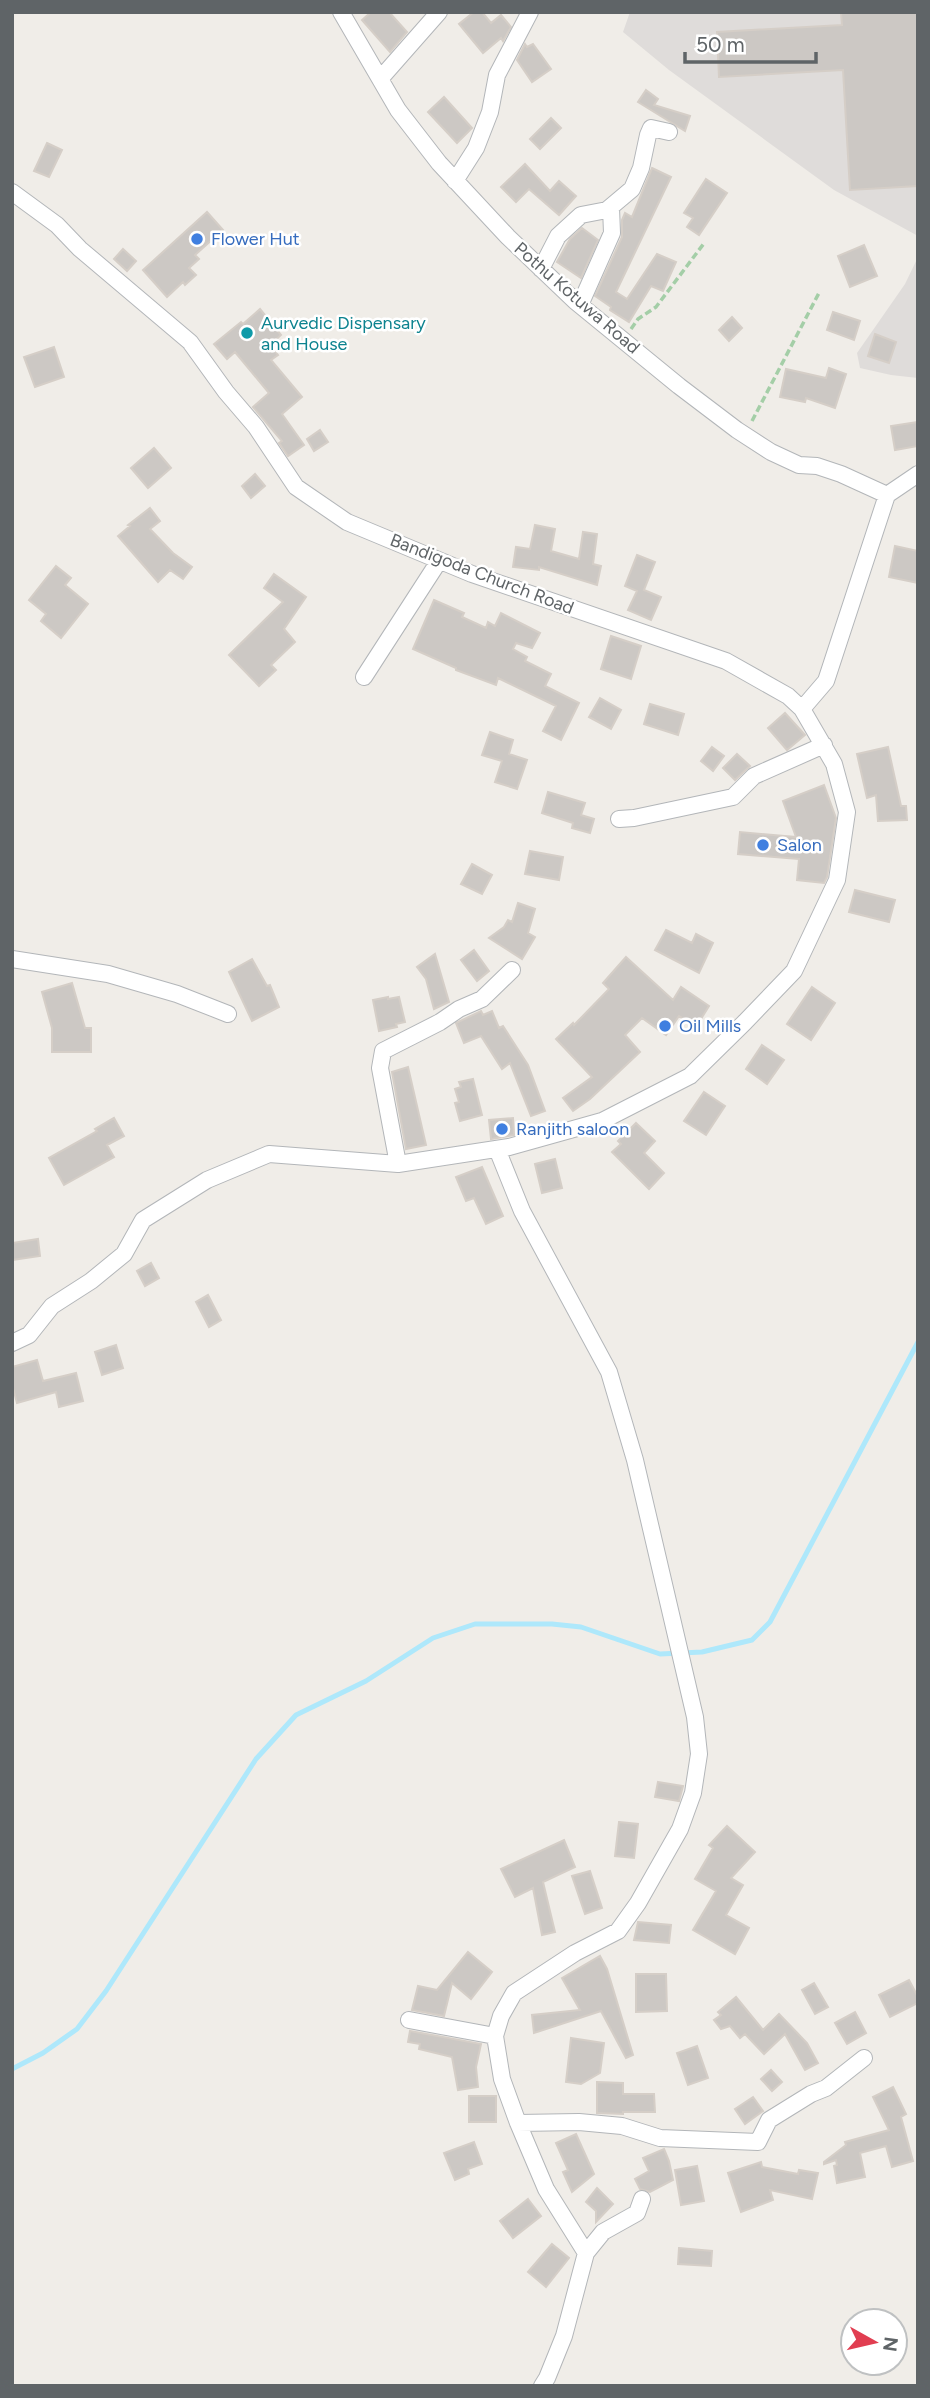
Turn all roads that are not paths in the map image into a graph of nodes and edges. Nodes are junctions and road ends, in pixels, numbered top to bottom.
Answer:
1 (341, 12) edge
2 (439, 12) edge
3 (530, 12) edge
4 (380, 79) junction
5 (669, 132) dead end
6 (455, 181) junction
7 (12, 192) edge
8 (611, 208) junction
9 (541, 269) junction
10 (580, 304) junction
11 (918, 474) edge
12 (887, 495) junction
13 (439, 561) junction
14 (364, 677) dead end
15 (802, 709) junction
16 (824, 746) junction
17 (619, 819) dead end
18 (12, 959) edge
19 (512, 970) dead end
20 (228, 1014) dead end
21 (497, 1149) junction
22 (398, 1164) junction
23 (12, 1343) edge
24 (409, 2020) dead end
25 (495, 2036) junction
26 (864, 2058) dead end
27 (518, 2123) junction
28 (642, 2199) dead end
29 (586, 2253) junction
30 (541, 2386) edge

1 - 4 street, Pothu Kotuwa Road
2 - 4 street
3 - 6 street
4 - 6 street, Pothu Kotuwa Road
5 - 8 street
6 - 9 street, Pothu Kotuwa Road
7 - 13 street, Bandigoda Church Road
8 - 9 street
8 - 10 street
9 - 10 street, Pothu Kotuwa Road
10 - 12 street, Pothu Kotuwa Road
11 - 12 street
12 - 15 street
13 - 14 street
13 - 15 street, Bandigoda Church Road
15 - 16 street
16 - 17 street
16 - 21 street
18 - 20 street
19 - 22 street
21 - 22 street
21 - 25 street
22 - 23 street
24 - 25 street
25 - 27 street
26 - 27 street
27 - 29 street
28 - 29 street
29 - 30 street

